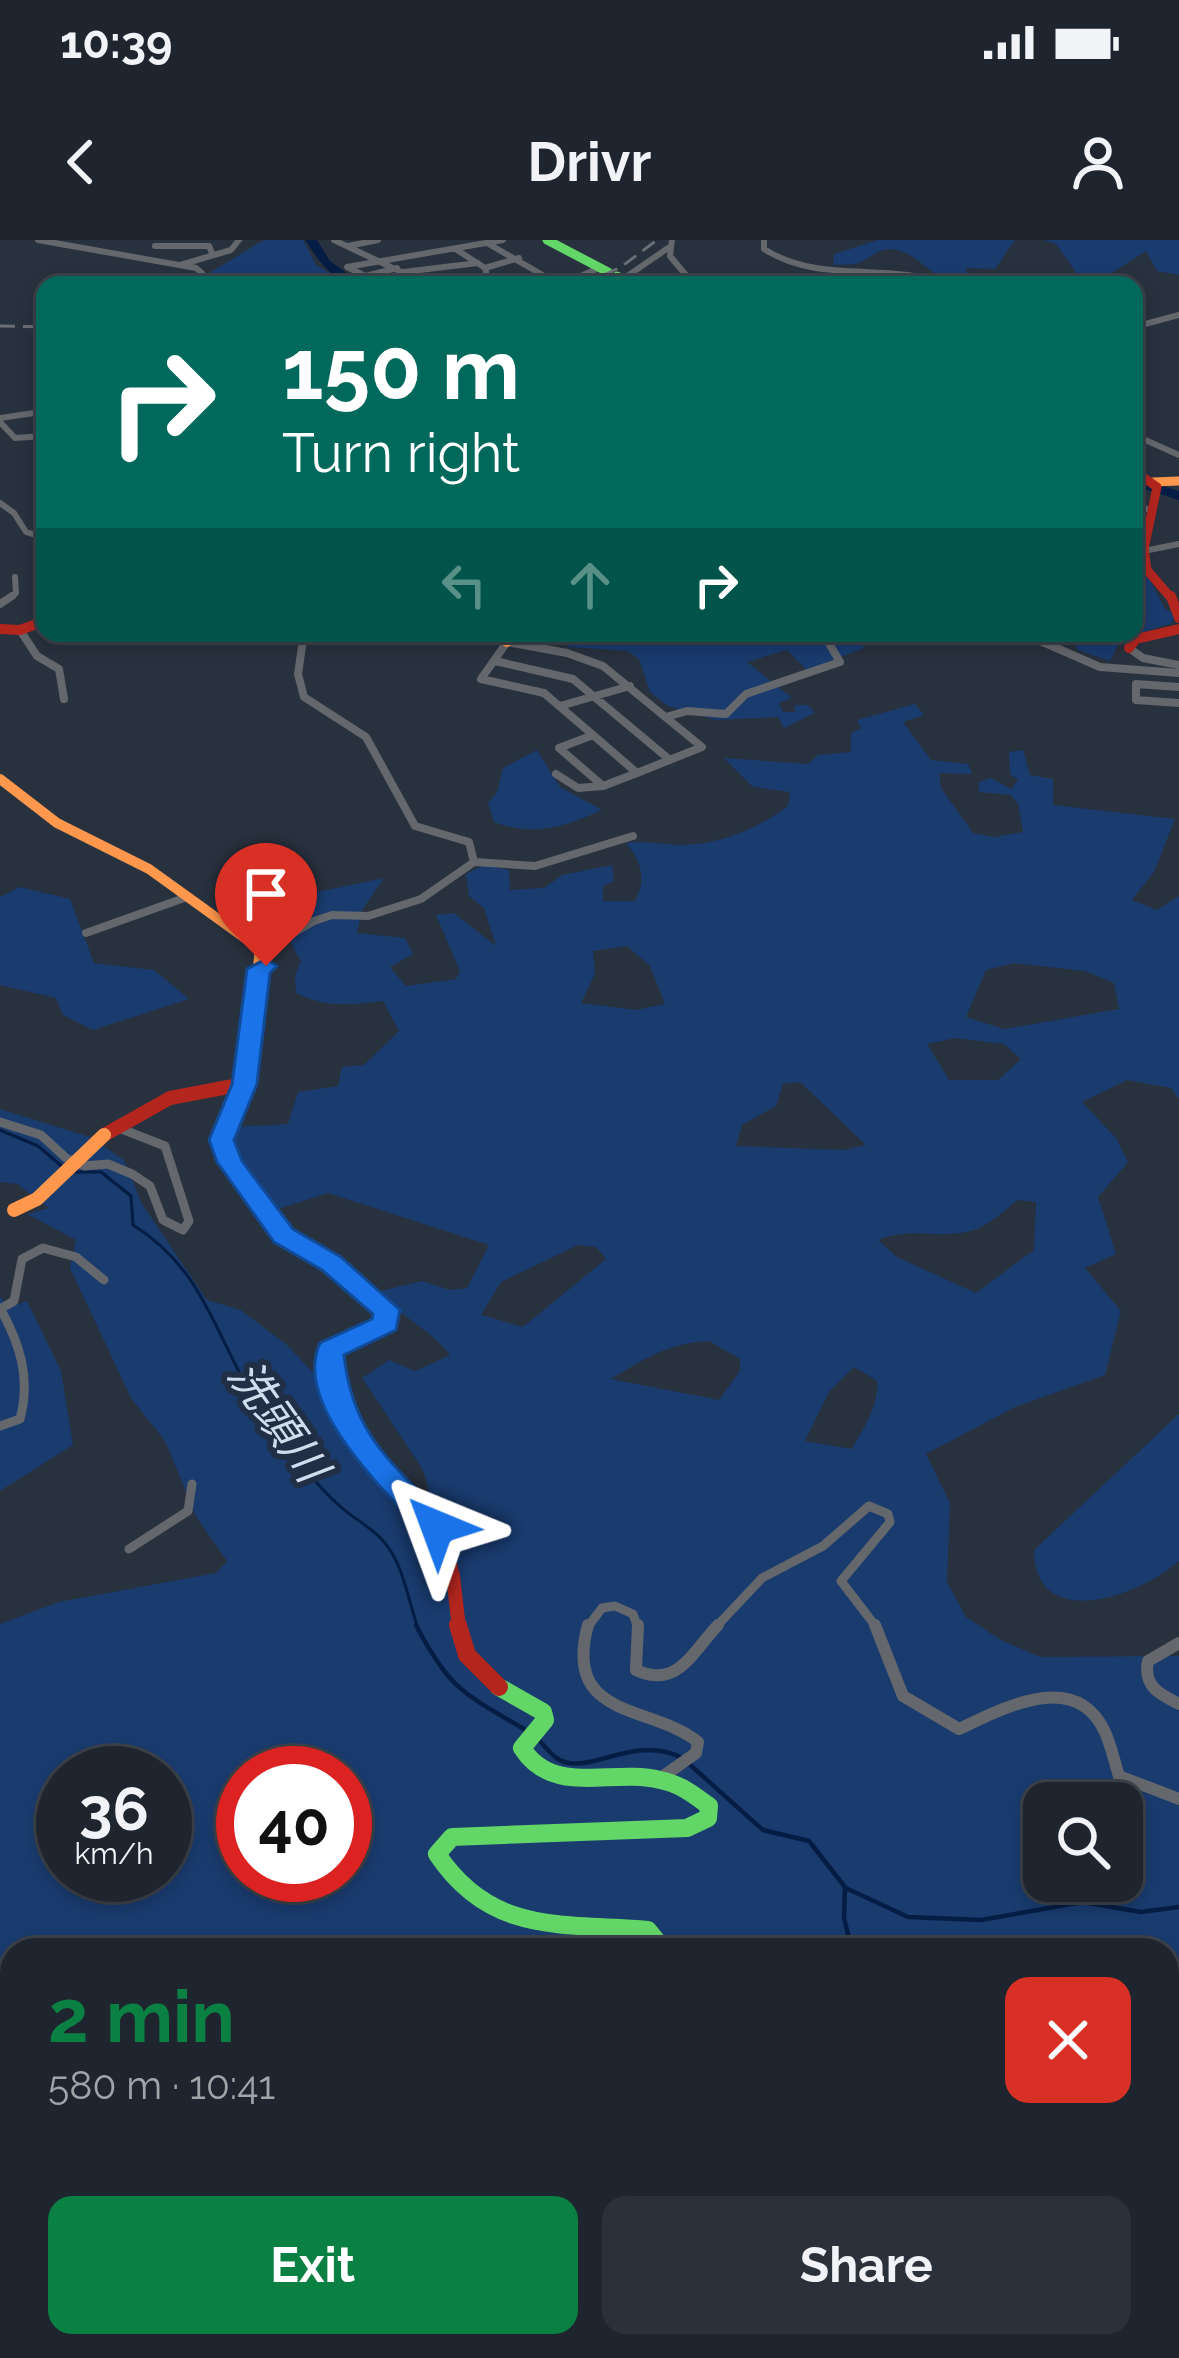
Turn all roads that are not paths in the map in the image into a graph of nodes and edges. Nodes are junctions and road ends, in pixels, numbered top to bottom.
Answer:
1 (38, 240) edge
2 (239, 240) edge
3 (334, 240) edge
4 (378, 240) edge
5 (478, 240) edge
6 (503, 240) edge
7 (548, 240) edge
8 (764, 240) edge
9 (489, 244) junction
10 (670, 244) edge
11 (154, 246) dead end
12 (347, 246) junction
13 (457, 250) junction
14 (212, 253) junction
15 (519, 258) junction
16 (382, 259) junction
17 (481, 265) junction
18 (178, 266) junction
19 (400, 270) junction
20 (201, 276) edge
21 (361, 276) edge
22 (367, 276) edge
23 (415, 276) edge
24 (485, 276) edge
25 (546, 276) edge
26 (617, 276) edge
27 (689, 276) edge
28 (914, 276) edge
29 (1179, 315) edge
30 (1143, 325) edge
31 (36, 413) edge
32 (0, 420) edge
33 (36, 437) edge
34 (1143, 439) edge
35 (1179, 455) edge
36 (1166, 486) edge
37 (0, 503) edge
38 (1143, 508) edge
39 (1153, 511) junction
40 (36, 535) edge
41 (1143, 540) edge
42 (1179, 544) edge
43 (1143, 550) edge
44 (1143, 561) edge
45 (15, 577) dead end
46 (0, 604) edge
47 (1179, 618) edge
48 (36, 624) edge
49 (0, 629) edge
50 (1179, 629) edge
51 (20, 630) junction
52 (1143, 637) edge
53 (303, 642) edge
54 (499, 642) edge
55 (517, 642) edge
56 (827, 642) edge
57 (1043, 642) edge
58 (1134, 642) edge
59 (1129, 648) joint
60 (495, 661) junction
61 (1179, 669) edge
62 (630, 686) junction
63 (1179, 687) edge
64 (595, 696) junction
65 (64, 700) dead end
66 (1179, 703) edge
67 (559, 706) junction
68 (666, 717) junction
69 (594, 735) junction
70 (670, 760) junction
71 (637, 773) junction
72 (556, 774) dead end
73 (0, 779) edge
74 (603, 786) junction
75 (633, 836) dead end
76 (474, 862) junction
77 (187, 897) junction
78 (86, 933) dead end
79 (258, 969) junction
80 (244, 1084) junction
81 (0, 1122) edge
82 (109, 1130) junction
83 (7, 1211) edge
84 (104, 1280) dead end
85 (0, 1308) edge
86 (0, 1426) edge
87 (192, 1484) dead end
88 (128, 1550) dead end
89 (1179, 1643) edge
90 (1179, 1704) edge
91 (670, 1771) junction
92 (1179, 1799) edge
93 (654, 1938) edge

1 - 18 street
2 - 14 street
3 - 12 street
4 - 12 street
5 - 9 street
6 - 9 street
7 - 26 street
8 - 28 street
9 - 13 street
9 - 15 street
10 - 26 street
10 - 27 street
11 - 14 street
12 - 16 street
13 - 16 street
13 - 17 street
14 - 18 street
15 - 17 street
15 - 25 street
16 - 19 street
16 - 21 street
17 - 19 street
17 - 24 street
18 - 20 street
19 - 22 street
19 - 23 street
29 - 30 street
31 - 32 street
32 - 33 street
34 - 35 street
36 - 39 street
37 - 40 street
38 - 39 street
39 - 41 street
42 - 43 street
44 - 47 street
45 - 46 street
48 - 51 street
49 - 51 street
50 - 52 street
51 - 65 street
53 - 76 street
54 - 60 street
55 - 62 street
56 - 68 street
57 - 61 street
58 - 59 street
59 - 61 street
60 - 64 street
60 - 67 street
62 - 64 street
62 - 68 street
63 - 66 street
64 - 67 street
64 - 70 street
67 - 69 street
68 - 70 street
69 - 71 street
69 - 74 street
70 - 71 street
71 - 74 street
72 - 74 street
73 - 77 street
75 - 76 street
76 - 79 street
77 - 78 street
77 - 79 street
79 - 80 street
80 - 82 street
80 - 91 street
81 - 82 street
82 - 83 street, bridge
84 - 85 street
85 - 86 street
87 - 88 street
89 - 90 street
91 - 92 street
91 - 93 street

